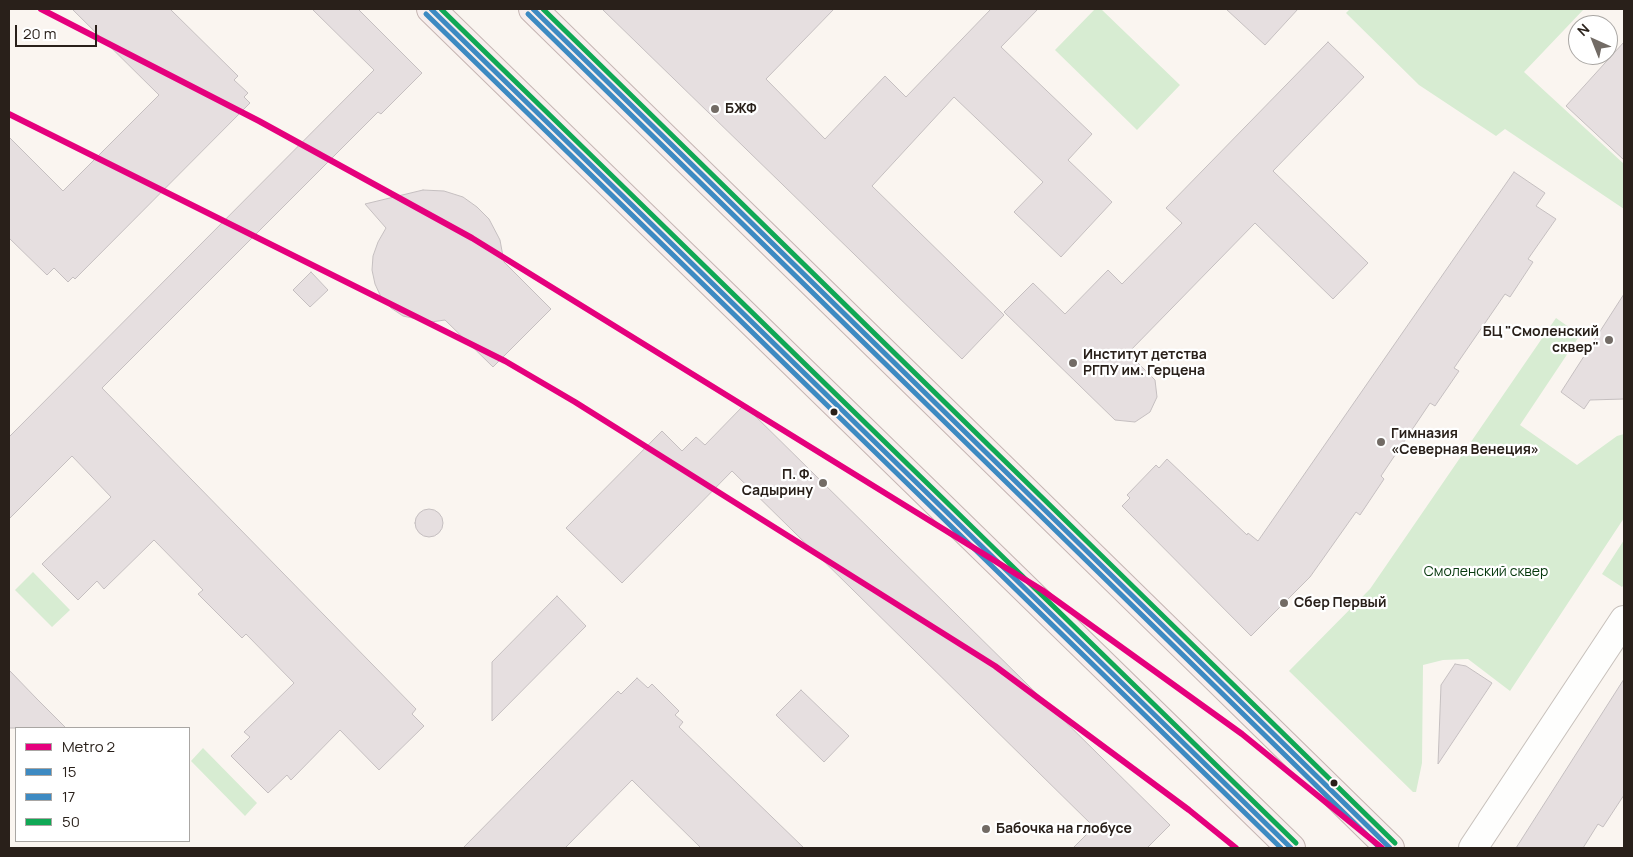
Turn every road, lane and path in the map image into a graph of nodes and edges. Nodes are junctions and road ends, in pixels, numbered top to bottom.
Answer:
1 (431, 9) edge
2 (533, 9) edge
3 (1624, 620) edge
4 (1291, 848) edge
5 (1390, 848) edge
6 (1474, 848) edge

1 - 4 main road
2 - 5 main road
3 - 6 street

